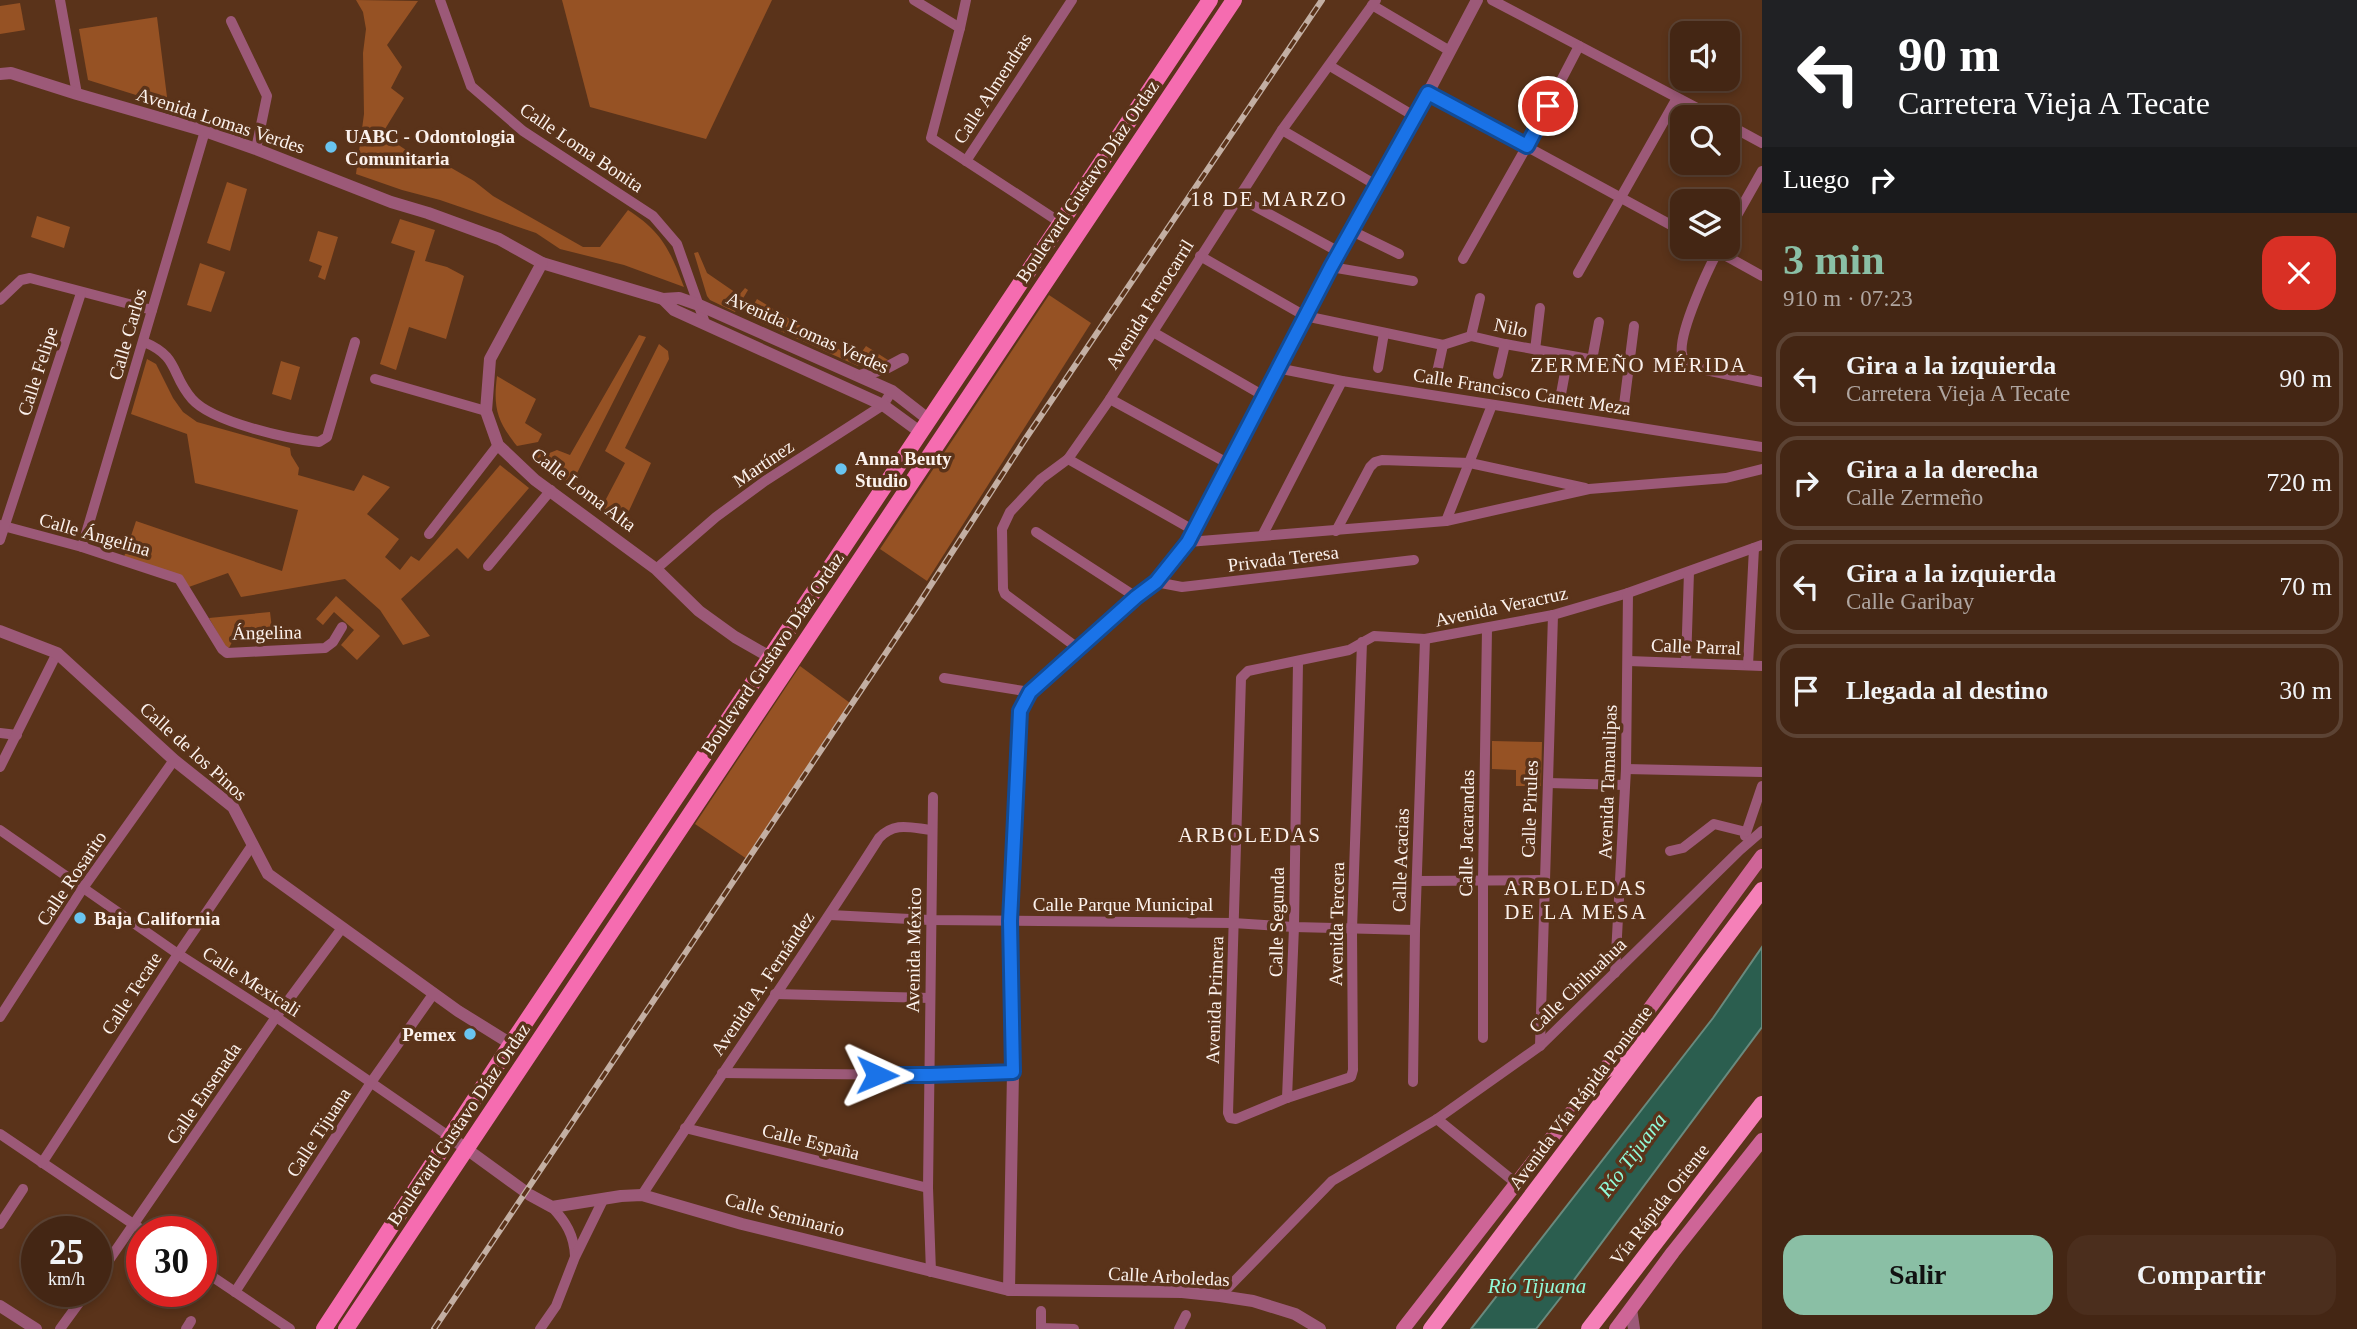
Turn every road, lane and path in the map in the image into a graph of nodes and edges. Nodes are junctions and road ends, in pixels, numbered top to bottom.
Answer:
1 (60, 0) edge
2 (440, 0) edge
3 (914, 0) edge
4 (966, 0) edge
5 (1072, 0) edge
6 (1210, 0) edge
7 (1234, 0) edge
8 (1477, 0) edge
9 (1493, 0) edge
10 (1374, 3) edge
11 (231, 21) dead end
12 (960, 28) junction
13 (1579, 46) junction
14 (1450, 51) junction
15 (1330, 66) junction
16 (0, 74) edge
17 (1428, 93) junction
18 (77, 94) junction
19 (1677, 98) junction
20 (1691, 105) edge
21 (1414, 116) junction
22 (205, 131) junction
23 (1282, 131) junction
24 (1740, 131) edge
25 (1762, 143) edge
26 (1527, 146) junction
27 (256, 149) junction
28 (966, 161) junction
29 (1762, 171) edge
30 (1376, 185) junction
31 (1238, 197) junction
32 (1621, 197) junction
33 (1740, 210) edge
34 (1061, 223) junction
35 (1670, 224) edge
36 (1350, 230) junction
37 (1339, 252) junction
38 (1399, 254) dead end
39 (1200, 256) junction
40 (1463, 259) dead end
41 (1711, 259) edge
42 (1734, 259) edge
43 (542, 263) junction
44 (1331, 267) junction
45 (1578, 273) dead end
46 (1762, 276) edge
47 (1413, 281) dead end
48 (81, 293) junction
49 (1479, 298) dead end
50 (663, 299) junction
51 (0, 300) edge
52 (699, 304) junction
53 (1540, 308) dead end
54 (152, 310) junction
55 (1305, 316) junction
56 (1599, 322) dead end
57 (705, 323) junction
58 (1634, 326) dead end
59 (1153, 332) junction
60 (1384, 334) junction
61 (1471, 336) junction
62 (144, 342) junction
63 (355, 342) dead end
64 (1505, 344) junction
65 (1443, 345) junction
66 (1535, 350) junction
67 (1568, 356) junction
68 (903, 359) dead end
69 (1592, 360) junction
70 (1629, 366) junction
71 (1277, 368) junction
72 (1378, 368) dead end
73 (1498, 374) dead end
74 (860, 376) junction
75 (1436, 377) dead end
76 (375, 379) dead end
77 (1342, 381) junction
78 (1762, 382) edge
79 (891, 391) junction
80 (1561, 394) dead end
81 (1264, 396) junction
82 (1110, 399) junction
83 (883, 405) junction
84 (1492, 405) junction
85 (1623, 405) dead end
86 (486, 411) junction
87 (924, 426) junction
88 (498, 445) junction
89 (1762, 447) edge
90 (1068, 459) junction
91 (1470, 463) junction
92 (1229, 464) junction
93 (1759, 470) edge
94 (1589, 489) junction
95 (551, 490) junction
96 (1446, 522) junction
97 (2, 525) edge
98 (1336, 531) junction
99 (1036, 532) dead end
100 (429, 534) dead end
101 (1190, 536) junction
102 (1262, 536) junction
103 (0, 540) edge
104 (82, 547) junction
105 (1758, 547) edge
106 (1414, 560) dead end
107 (488, 566) dead end
108 (656, 569) junction
109 (1689, 572) junction
110 (179, 579) joint
111 (1156, 582) junction
112 (1628, 593) junction
113 (1136, 597) junction
114 (1553, 615) junction
115 (342, 626) dead end
116 (1486, 629) junction
117 (0, 631) edge
118 (1425, 639) junction
119 (1362, 642) junction
120 (1079, 649) junction
121 (57, 653) junction
122 (770, 657) junction
123 (1629, 661) junction
124 (1298, 662) junction
125 (1686, 663) junction
126 (1748, 665) junction
127 (1762, 666) edge
128 (1244, 674) joint
129 (944, 678) dead end
130 (1030, 692) junction
131 (0, 733) edge
132 (17, 735) junction
133 (174, 760) junction
134 (0, 767) edge
135 (1626, 769) junction
136 (1762, 772) edge
137 (1548, 783) junction
138 (1625, 785) junction
139 (1762, 786) edge
140 (680, 793) junction
141 (933, 797) dead end
142 (696, 805) junction
143 (0, 830) edge
144 (932, 830) junction
145 (1762, 831) edge
146 (1746, 832) junction
147 (253, 844) junction
148 (1740, 849) junction
149 (1670, 851) dead end
150 (1762, 856) edge
151 (1483, 879) junction
152 (1544, 880) junction
153 (1417, 881) junction
154 (83, 888) junction
155 (1762, 890) edge
156 (830, 915) junction
157 (930, 920) junction
158 (1010, 921) junction
159 (1233, 923) junction
160 (1294, 927) junction
161 (342, 929) junction
162 (1352, 929) junction
163 (1416, 930) junction
164 (177, 954) junction
165 (1615, 973) junction
166 (1696, 979) junction
167 (434, 993) junction
168 (775, 994) junction
169 (930, 998) junction
170 (0, 1017) edge
171 (276, 1017) junction
172 (1483, 1038) dead end
173 (511, 1044) junction
174 (1540, 1046) junction
175 (1013, 1072) junction
176 (1603, 1072) junction
177 (722, 1073) junction
178 (929, 1075) junction
179 (372, 1081) junction
180 (1413, 1082) dead end
181 (1287, 1098) junction
182 (1762, 1104) edge
183 (1230, 1118) joint
184 (1437, 1119) junction
185 (685, 1128) junction
186 (0, 1134) edge
187 (450, 1137) junction
188 (1762, 1140) edge
189 (467, 1147) junction
190 (42, 1163) junction
191 (1517, 1184) junction
192 (928, 1188) junction
193 (23, 1189) dead end
194 (642, 1195) junction
195 (603, 1200) junction
196 (552, 1208) junction
197 (141, 1216) edge
198 (126, 1219) edge
199 (0, 1224) edge
200 (126, 1237) edge
201 (112, 1257) edge
202 (575, 1257) junction
203 (931, 1272) junction
204 (217, 1280) edge
205 (1009, 1290) junction
206 (235, 1292) junction
207 (1220, 1296) junction
208 (0, 1306) edge
209 (76, 1307) edge
210 (1631, 1309) junction
211 (1041, 1311) dead end
212 (1186, 1315) dead end
213 (36, 1329) edge
214 (60, 1329) edge
215 (290, 1329) edge
216 (324, 1329) edge
217 (346, 1329) edge
218 (540, 1329) edge
219 (1041, 1329) edge
220 (1074, 1329) edge
221 (1179, 1329) edge
222 (1320, 1329) edge
223 (1403, 1329) edge
224 (1431, 1329) edge
225 (1589, 1329) edge
226 (1616, 1329) edge
227 (1634, 1329) edge

1 - 18 street
2 - 52 street, Calle Loma Bonita
3 - 12 street
4 - 12 street
5 - 28 street, Calle Almendras
6 - 34 main road, Boulevard Gustavo Díaz Ordaz
7 - 142 main road, Boulevard Gustavo Díaz Ordaz
8 - 14 street
9 - 13 street
10 - 14 street
10 - 15 street, Avenida Ferrocarril
11 - 27 street
12 - 28 street
13 - 19 street
13 - 26 street
14 - 17 street
15 - 21 street
15 - 23 street, Avenida Ferrocarril
16 - 18 street, Avenida Lomas Verdes
17 - 21 street
17 - 26 street
18 - 22 street, Avenida Lomas Verdes
19 - 20 street
19 - 32 street
21 - 30 street
22 - 27 street, Avenida Lomas Verdes
22 - 54 street, Calle Carlos
23 - 30 street
23 - 31 street, Avenida Ferrocarril
24 - 25 street
26 - 32 street
26 - 40 street
27 - 43 street, Avenida Lomas Verdes
28 - 34 street
29 - 33 street
30 - 36 street
31 - 37 street
31 - 39 street, Avenida Ferrocarril
32 - 35 street
32 - 45 street
34 - 87 main road, Boulevard Gustavo Díaz Ordaz
36 - 37 street
36 - 38 street
37 - 44 street
39 - 55 street, Nilo
39 - 59 street, Avenida Ferrocarril
41 - 78 street
42 - 46 street
43 - 50 street, Avenida Lomas Verdes
43 - 86 street, Calle Loma Alta
44 - 47 street
44 - 55 street
48 - 51 street
48 - 54 street
48 - 97 street, Calle Felipe
49 - 61 street
50 - 52 street, Avenida Lomas Verdes
50 - 57 street, Avenida Lomas Verdes
52 - 57 street, Calle Loma Bonita
52 - 74 street, Avenida Lomas Verdes
53 - 66 street
54 - 62 street, Calle Carlos
55 - 60 street, Nilo
55 - 71 street
56 - 69 street
57 - 83 street, Avenida Lomas Verdes
58 - 70 street
59 - 81 street
59 - 82 street, Avenida Ferrocarril
60 - 65 street, Nilo
60 - 72 street
61 - 64 street, Nilo
61 - 65 street, Nilo
62 - 63 street
62 - 104 street, Calle Carlos
64 - 66 street, Nilo
64 - 73 street
65 - 75 street
66 - 67 street, Nilo
67 - 69 street, Nilo
67 - 80 street
68 - 74 street
69 - 70 street, Nilo
70 - 85 street
71 - 77 street, Calle Francisco Canett Meza
71 - 81 street
74 - 79 street, Avenida Lomas Verdes
76 - 86 street
77 - 84 street, Calle Francisco Canett Meza
77 - 102 street
79 - 83 street, Martínez
79 - 87 street, Avenida Lomas Verdes
81 - 92 street
82 - 90 street, Avenida Ferrocarril
82 - 92 street
83 - 87 street, Avenida Lomas Verdes
83 - 108 street, Martínez
84 - 89 street, Calle Francisco Canett Meza
84 - 91 street
86 - 88 street, Calle Loma Alta
87 - 122 main road, Boulevard Gustavo Díaz Ordaz
88 - 95 street, Calle Loma Alta
88 - 100 street
90 - 101 street
90 - 120 street, Avenida Ferrocarril
91 - 94 street
91 - 96 street
91 - 98 street
92 - 101 street
93 - 94 street
94 - 96 street
95 - 107 street
95 - 108 street, Calle Loma Alta
96 - 98 street
97 - 103 street, Calle Felipe
97 - 104 street, Calle Ángelina
98 - 102 street
99 - 113 street
101 - 102 street
101 - 111 street
104 - 110 street, Calle Ángelina
105 - 109 street, Avenida Veracruz
105 - 126 street
106 - 111 street, Privada Teresa
108 - 122 street, Calle Loma Alta
109 - 112 street, Avenida Veracruz
109 - 125 street
110 - 115 street, Ángelina
111 - 113 street
112 - 114 street, Avenida Veracruz
112 - 123 street, Avenida Tamaulipas
113 - 120 street
114 - 116 street, Avenida Veracruz
114 - 137 street, Calle Pirules
116 - 118 street, Avenida Veracruz
116 - 151 street, Calle Jacarandas
117 - 121 street, Calle de los Pinos
118 - 119 street, Avenida Veracruz
118 - 153 street, Calle Acacias
119 - 124 street, Avenida Veracruz
119 - 162 street, Avenida Tercera
120 - 130 street
121 - 132 street
121 - 133 street, Calle de los Pinos
122 - 140 main road, Boulevard Gustavo Díaz Ordaz
123 - 125 street, Calle Parral
123 - 135 street, Avenida Tamaulipas
124 - 128 street, Avenida Veracruz
124 - 160 street, Calle Segunda
125 - 126 street, Calle Parral
126 - 127 street, Calle Parral
128 - 159 street, Avenida Primera
129 - 130 street
130 - 158 street
131 - 132 street
132 - 134 street
133 - 147 street, Calle de los Pinos
133 - 154 street, Calle Rosarito
135 - 136 street
135 - 138 street, Avenida Tamaulipas
137 - 138 street
137 - 152 street, Calle Pirules
138 - 165 street, Avenida Tamaulipas
139 - 146 street, Calle Chihuahua
140 - 142 main road
140 - 173 main road, Boulevard Gustavo Díaz Ordaz
141 - 144 street, Avenida México
142 - 189 main road, Boulevard Gustavo Díaz Ordaz
143 - 154 street, Calle Mexicali
144 - 156 street, Avenida A. Fernández
144 - 157 street, Avenida México
145 - 148 street
146 - 148 street, Calle Chihuahua
146 - 149 street
147 - 161 street, Calle de los Pinos
147 - 164 street, Calle Tecate
148 - 165 street, Calle Chihuahua
150 - 176 main road
151 - 152 street
151 - 153 street
151 - 172 street, Calle Jacarandas
152 - 174 street, Calle Pirules
153 - 163 street, Calle Acacias
154 - 164 street, Calle Mexicali
154 - 170 street, Calle Rosarito
155 - 166 highway, Avenida Vía Rápida Poniente
156 - 157 street, Calle Parque Municipal
156 - 168 street, Avenida A. Fernández
157 - 158 street, Calle Parque Municipal
157 - 169 street, Avenida México
158 - 159 street, Calle Parque Municipal
158 - 175 street
159 - 160 street, Calle Parque Municipal
159 - 183 street, Avenida Primera
160 - 162 street, Calle Parque Municipal
160 - 181 street, Calle Segunda
161 - 167 street, Calle de los Pinos
161 - 171 street, Calle Ensenada
162 - 163 street, Calle Parque Municipal
162 - 181 street, Avenida Tercera
163 - 180 street, Calle Acacias
164 - 171 street, Calle Mexicali
164 - 190 street, Calle Tecate
165 - 174 street, Calle Chihuahua
166 - 176 highway
166 - 224 highway, Avenida Vía Rápida Poniente
167 - 173 street, Calle de los Pinos
167 - 179 street, Calle Tijuana
168 - 169 street
168 - 177 street, Avenida A. Fernández
169 - 178 street, Avenida México
171 - 179 street, Calle Mexicali
171 - 197 street, Calle Ensenada
173 - 187 main road, Boulevard Gustavo Díaz Ordaz
174 - 184 street, Calle Chihuahua
175 - 178 street
175 - 205 street
176 - 191 main road
177 - 178 street
177 - 185 street, Avenida A. Fernández
178 - 192 street, Avenida México
179 - 187 street, Calle Mexicali
179 - 206 street, Calle Tijuana
181 - 183 street, Avenida Tercera
182 - 225 highway, Vía Rápida Oriente
184 - 191 street
184 - 207 street, Calle Chihuahua
185 - 192 street, Calle España
185 - 194 street, Avenida A. Fernández
186 - 190 street
187 - 189 street
187 - 216 main road, Boulevard Gustavo Díaz Ordaz
188 - 210 main road
189 - 196 street
189 - 217 main road, Boulevard Gustavo Díaz Ordaz
190 - 198 street
191 - 223 main road
192 - 203 street, Avenida México
193 - 199 street
194 - 195 street, Calle Seminario
194 - 203 street, Calle Seminario
195 - 196 street, Calle Seminario
195 - 202 street
196 - 202 street
200 - 201 street, Calle Ensenada
202 - 218 street
203 - 205 street, Calle Seminario
204 - 206 street
205 - 207 street, Calle Arboledas
206 - 215 street
207 - 222 street, Calle Arboledas
208 - 213 street
209 - 214 street
210 - 226 main road
210 - 227 street
211 - 219 street
212 - 221 street
219 - 220 street

